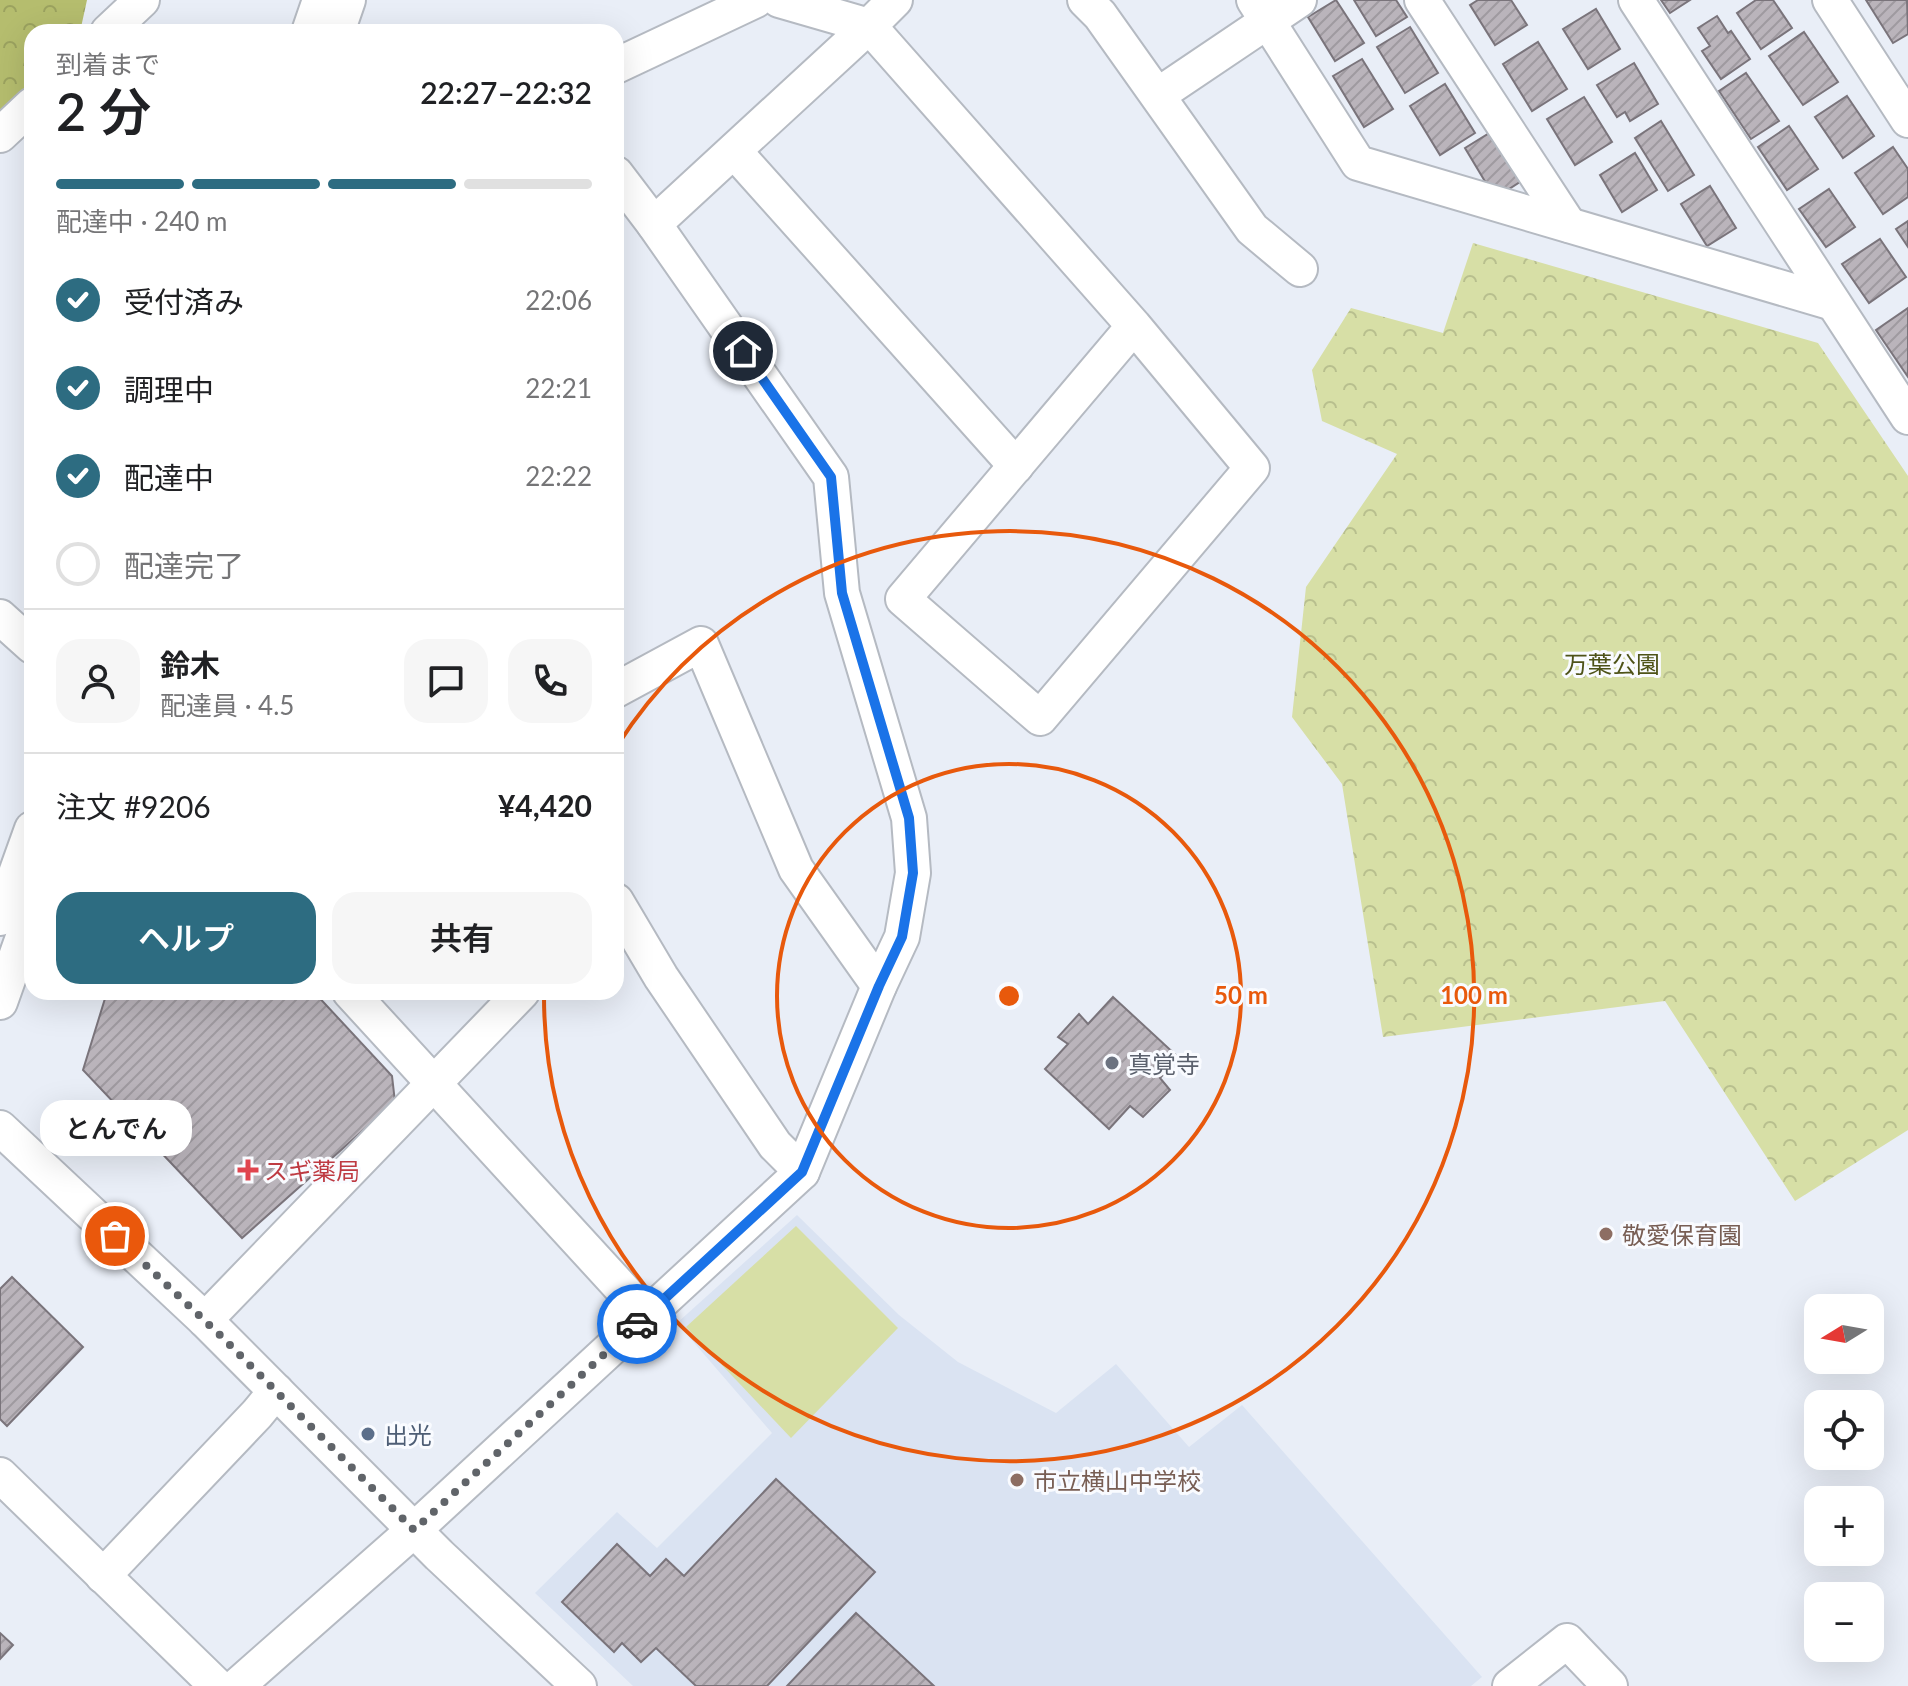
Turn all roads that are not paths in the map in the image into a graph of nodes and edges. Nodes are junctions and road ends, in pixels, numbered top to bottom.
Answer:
1 (320, 0) edge
2 (348, 0) edge
3 (756, 0) edge
4 (779, 0) edge
5 (895, 0) edge
6 (1085, 0) edge
7 (1299, 0) edge
8 (1422, 0) edge
9 (1636, 0) edge
10 (1830, 0) edge
11 (1260, 10) edge
12 (312, 24) edge
13 (340, 24) edge
14 (869, 26) junction
15 (624, 62) edge
16 (1158, 95) junction
17 (24, 112) edge
18 (1908, 120) edge
19 (0, 135) edge
20 (734, 151) junction
21 (624, 185) edge
22 (654, 224) junction
23 (1569, 225) junction
24 (1300, 269) dead end
25 (1833, 303) junction
26 (1134, 326) junction
27 (1907, 413) edge
28 (1016, 466) junction
29 (0, 617) edge
30 (24, 639) edge
31 (624, 686) edge
32 (24, 851) edge
33 (624, 915) edge
34 (0, 918) edge
35 (24, 934) edge
36 (879, 986) junction
37 (357, 1000) edge
38 (514, 1000) edge
39 (0, 1002) edge
40 (434, 1083) junction
41 (0, 1128) edge
42 (802, 1172) junction
43 (647, 1316) junction
44 (205, 1320) junction
45 (276, 1391) junction
46 (0, 1475) edge
47 (414, 1530) junction
48 (103, 1576) junction
49 (217, 1686) edge
50 (237, 1686) edge
51 (579, 1686) edge
52 (1510, 1686) edge
53 (1610, 1686) edge

1 - 12 street
2 - 13 street
3 - 15 street
4 - 14 street
5 - 14 street
6 - 16 street
7 - 11 street
8 - 23 street
9 - 25 street
10 - 18 street
11 - 16 street
11 - 23 street
14 - 20 street
14 - 26 street
16 - 24 street
17 - 19 street
20 - 22 street
20 - 28 street
21 - 22 street
22 - 36 street
23 - 25 street
25 - 27 street
26 - 28 street
26 - 28 street
29 - 30 street
31 - 36 street
32 - 34 street
33 - 42 street
35 - 39 street
36 - 42 street
37 - 40 street
38 - 40 street
40 - 43 street
40 - 44 street
41 - 44 street
42 - 43 street
43 - 47 street
44 - 45 street
45 - 47 street
45 - 48 street
46 - 48 street
47 - 50 street
47 - 51 street
48 - 49 street
52 - 53 street

